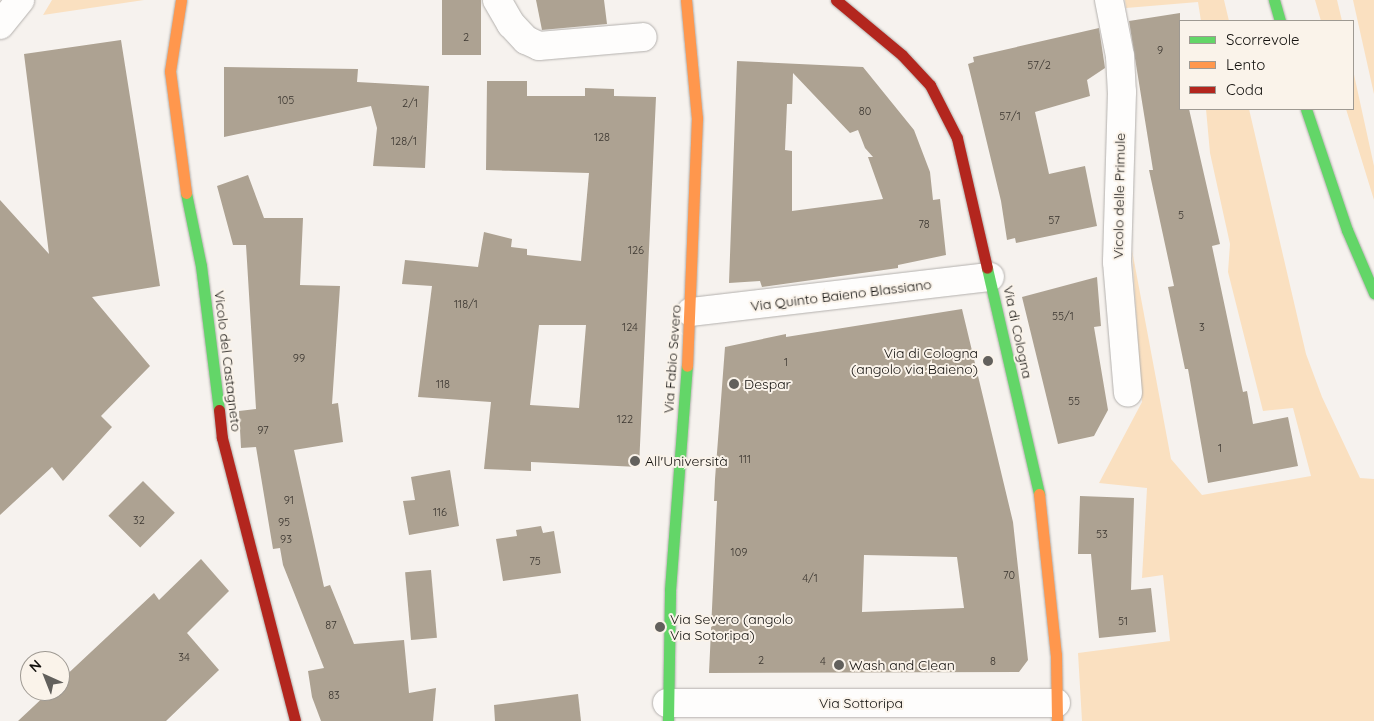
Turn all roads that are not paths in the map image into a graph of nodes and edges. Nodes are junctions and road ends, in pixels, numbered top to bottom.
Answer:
1 (20, 0) edge
2 (181, 0) edge
3 (497, 0) edge
4 (686, 0) edge
5 (836, 0) edge
6 (1109, 0) edge
7 (1274, 0) edge
8 (1280, 20) edge
9 (0, 25) edge
10 (643, 37) dead end
11 (1306, 110) edge
12 (990, 277) junction
13 (1374, 293) edge
14 (691, 312) junction
15 (1128, 393) dead end
16 (667, 712) edge
17 (1056, 712) edge
18 (295, 721) edge

1 - 9 street
2 - 18 main road, Vicolo del Castagneto
3 - 10 street
4 - 14 main road, Via Fabio Severo
5 - 12 main road, Via di Cologna
6 - 15 street, Vicolo delle Primule
7 - 8 main road
11 - 13 main road
12 - 14 street, Via Quinto Baieno Blassiano
12 - 17 main road, Via di Cologna
14 - 16 main road, Via Fabio Severo
16 - 17 street, Via Sottoripa

